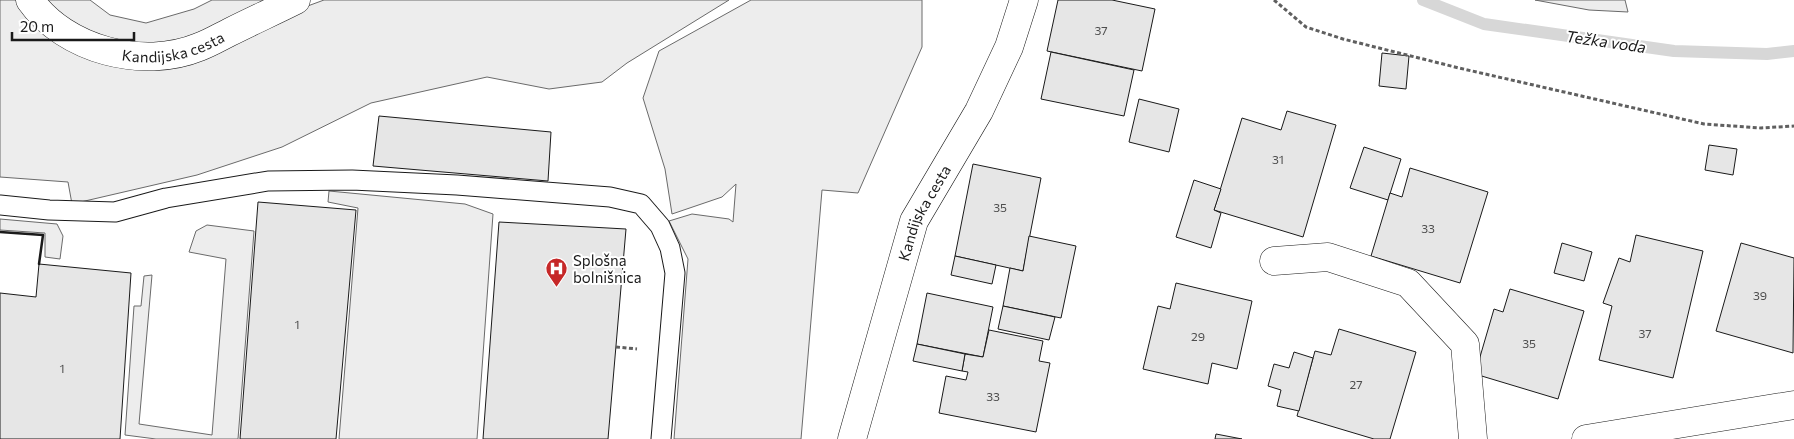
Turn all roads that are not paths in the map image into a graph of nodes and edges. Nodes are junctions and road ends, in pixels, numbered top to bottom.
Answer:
1 (30, 0) edge
2 (296, 0) edge
3 (1024, 0) edge
4 (0, 205) edge
5 (1274, 261) dead end
6 (1794, 405) edge
7 (661, 439) edge
8 (852, 439) edge
9 (1473, 439) edge
10 (1586, 439) edge

1 - 2 street, Kandijska cesta
3 - 8 street, Kandijska cesta
4 - 7 lane
5 - 9 street
6 - 10 street

